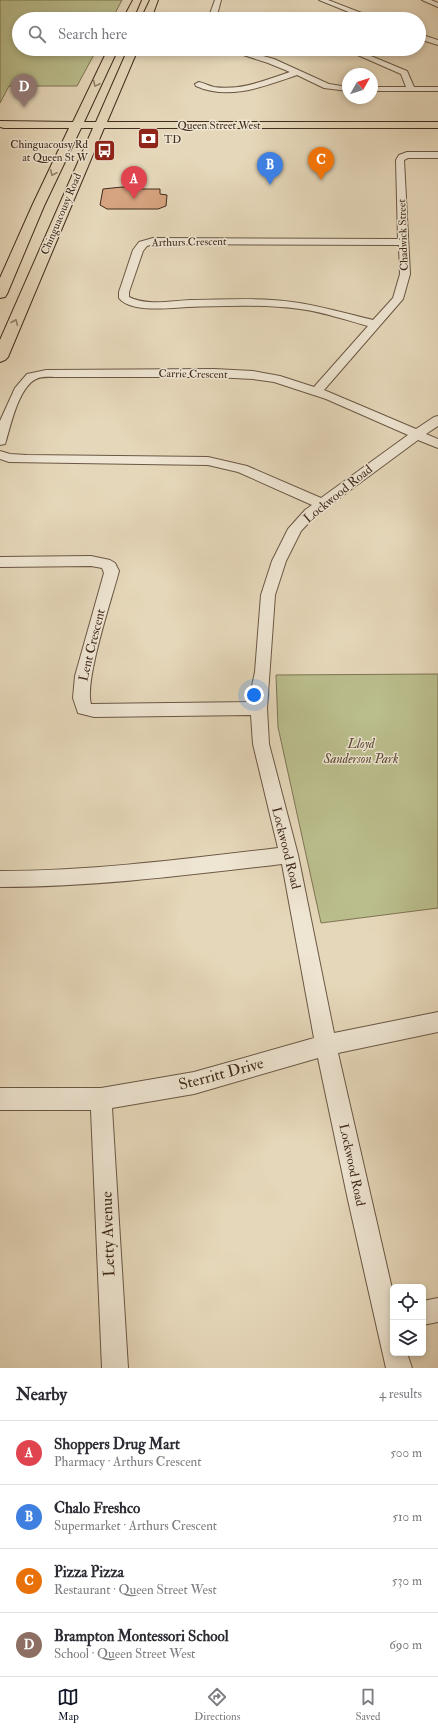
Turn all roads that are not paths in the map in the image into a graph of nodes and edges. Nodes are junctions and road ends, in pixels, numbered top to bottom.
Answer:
1 (137, 0) edge
2 (154, 0) edge
3 (218, 0) edge
4 (322, 0) edge
5 (425, 0) edge
6 (437, 4) edge
7 (131, 12) edge
8 (149, 12) edge
9 (214, 12) edge
10 (354, 12) edge
11 (426, 39) edge
12 (438, 43) edge
13 (110, 56) edge
14 (130, 56) edge
15 (256, 56) edge
16 (364, 56) edge
17 (296, 73) junction
18 (198, 84) dead end
19 (342, 88) edge
20 (411, 89) junction
21 (438, 89) edge
22 (378, 90) edge
23 (438, 119) edge
24 (0, 122) edge
25 (78, 122) junction
26 (101, 122) junction
27 (325, 122) junction
28 (438, 125) edge
29 (438, 156) edge
30 (404, 242) junction
31 (0, 294) edge
32 (375, 324) junction
33 (0, 357) edge
34 (317, 391) junction
35 (438, 420) edge
36 (417, 435) junction
37 (0, 441) edge
38 (438, 444) edge
39 (0, 455) edge
40 (322, 504) junction
41 (0, 562) edge
42 (258, 708) junction
43 (289, 855) junction
44 (0, 879) edge
45 (438, 1022) edge
46 (326, 1044) junction
47 (0, 1099) edge
48 (101, 1099) junction
49 (438, 1310) edge
50 (426, 1312) edge
51 (390, 1320) edge
52 (396, 1356) edge
53 (115, 1368) edge
54 (399, 1368) edge

1 - 7 main road
2 - 8 main road
3 - 9 street
4 - 10 street
5 - 6 street
11 - 12 street
13 -> 25 main road, Chinguacousy Road
14 - 26 main road, Chinguacousy Road
15 - 17 street
16 - 20 street
17 - 18 street
17 - 19 street
20 - 21 street
20 - 22 street
23 - 27 main road, Queen Street West
24 - 25 main road, Queen Street West
25 - 26 main road, Queen Street West
25 -> 31 main road, Chinguacousy Road
26 - 27 main road, Queen Street West
33 -> 26 main road, Chinguacousy Road
27 - 28 main road, Queen Street West
29 - 30 street, Chadwick Street
30 - 32 street, Chadwick Street
30 - 32 street, Arthurs Crescent
32 - 34 street, Chadwick Street
34 - 36 street, Carrie Crescent
34 - 37 street, Carrie Crescent
35 - 36 street, Lockwood Road
36 - 38 street, Carrie Crescent
36 - 40 street, Lockwood Road
39 - 40 street
40 - 42 street, Lockwood Road
41 - 42 street, Lent Crescent
42 - 43 street, Lockwood Road
43 - 44 street
43 - 46 street, Lockwood Road
45 - 46 street, Sterritt Drive
46 - 48 street, Sterritt Drive
46 - 51 street, Lockwood Road
47 - 48 street, Sterritt Drive
48 - 53 street, Letty Avenue
49 - 50 street
52 - 54 street

